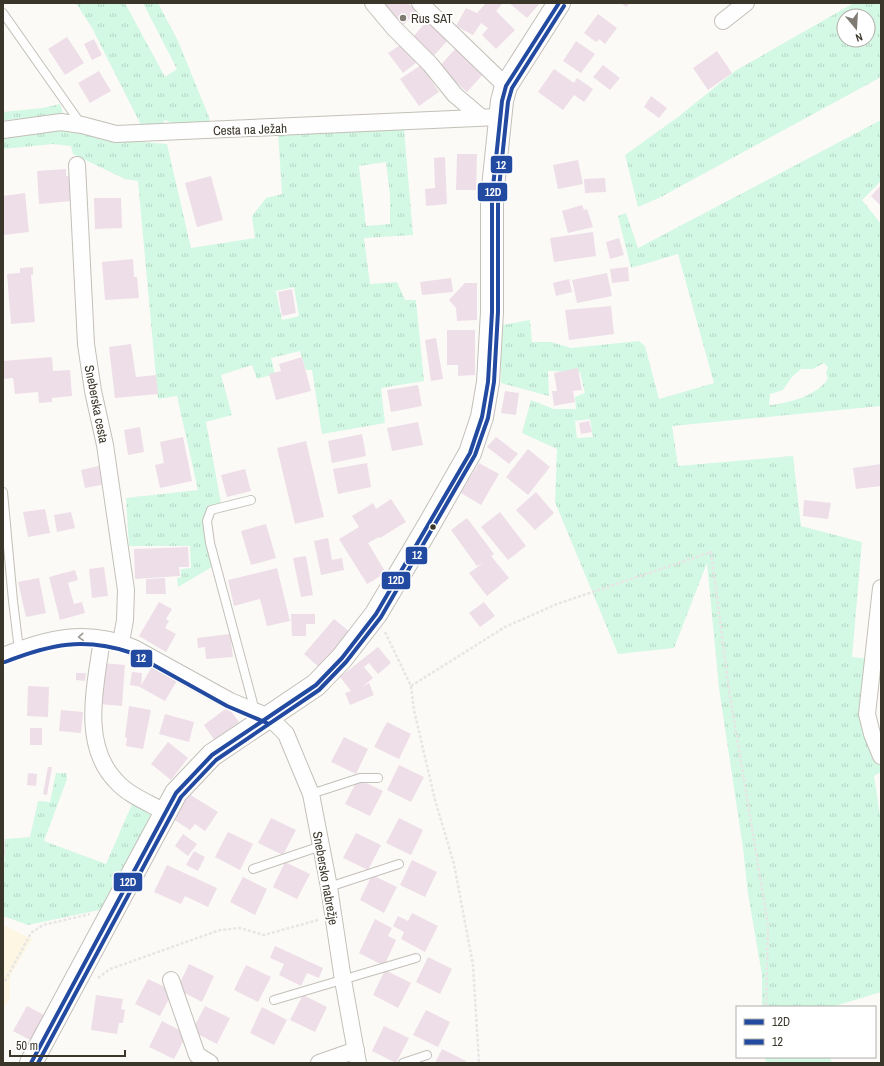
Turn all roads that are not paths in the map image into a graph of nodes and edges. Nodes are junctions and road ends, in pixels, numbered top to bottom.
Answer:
1 (373, 3) edge
2 (420, 3) edge
3 (559, 3) edge
4 (746, 3) edge
5 (3, 13) edge
6 (723, 21) dead end
7 (506, 86) junction
8 (490, 117) junction
9 (82, 125) junction
10 (3, 130) edge
11 (77, 165) dead end
12 (3, 492) edge
13 (251, 500) dead end
14 (881, 588) edge
15 (102, 639) junction
16 (121, 642) junction
17 (20, 650) junction
18 (3, 656) edge
19 (262, 715) junction
20 (881, 756) edge
21 (378, 778) dead end
22 (311, 794) junction
23 (165, 812) junction
24 (321, 846) junction
25 (399, 864) dead end
26 (253, 869) dead end
27 (329, 887) junction
28 (416, 958) dead end
29 (171, 980) dead end
30 (343, 980) junction
31 (274, 1000) dead end
32 (427, 1055) dead end
33 (357, 1056) edge
34 (31, 1063) edge
35 (210, 1063) edge
36 (319, 1063) edge
37 (403, 1063) edge

1 - 8 street
2 - 7 street
3 - 7 main road
4 - 6 street
5 - 9 lane
7 - 8 main road
8 - 9 street, Cesta na Ježah
8 - 19 main road
9 - 10 street, Cesta na Ježah
11 - 16 street, Sneberska cesta
12 - 17 lane
13 - 19 lane
14 - 20 street
15 - 16 street
15 -> 17 street
15 - 23 street
16 - 19 street
17 - 18 street
19 - 22 street, Snebersko nabrežje
19 - 23 main road
21 - 22 lane
22 - 24 street, Snebersko nabrežje
23 - 34 main road
24 - 26 lane
24 - 27 street, Snebersko nabrežje
25 - 27 lane
27 - 30 street, Snebersko nabrežje
28 - 30 lane
29 - 35 street
30 - 31 lane
30 - 33 street, Snebersko nabrežje
32 - 37 lane
33 - 36 street, Snebersko nabrežje

